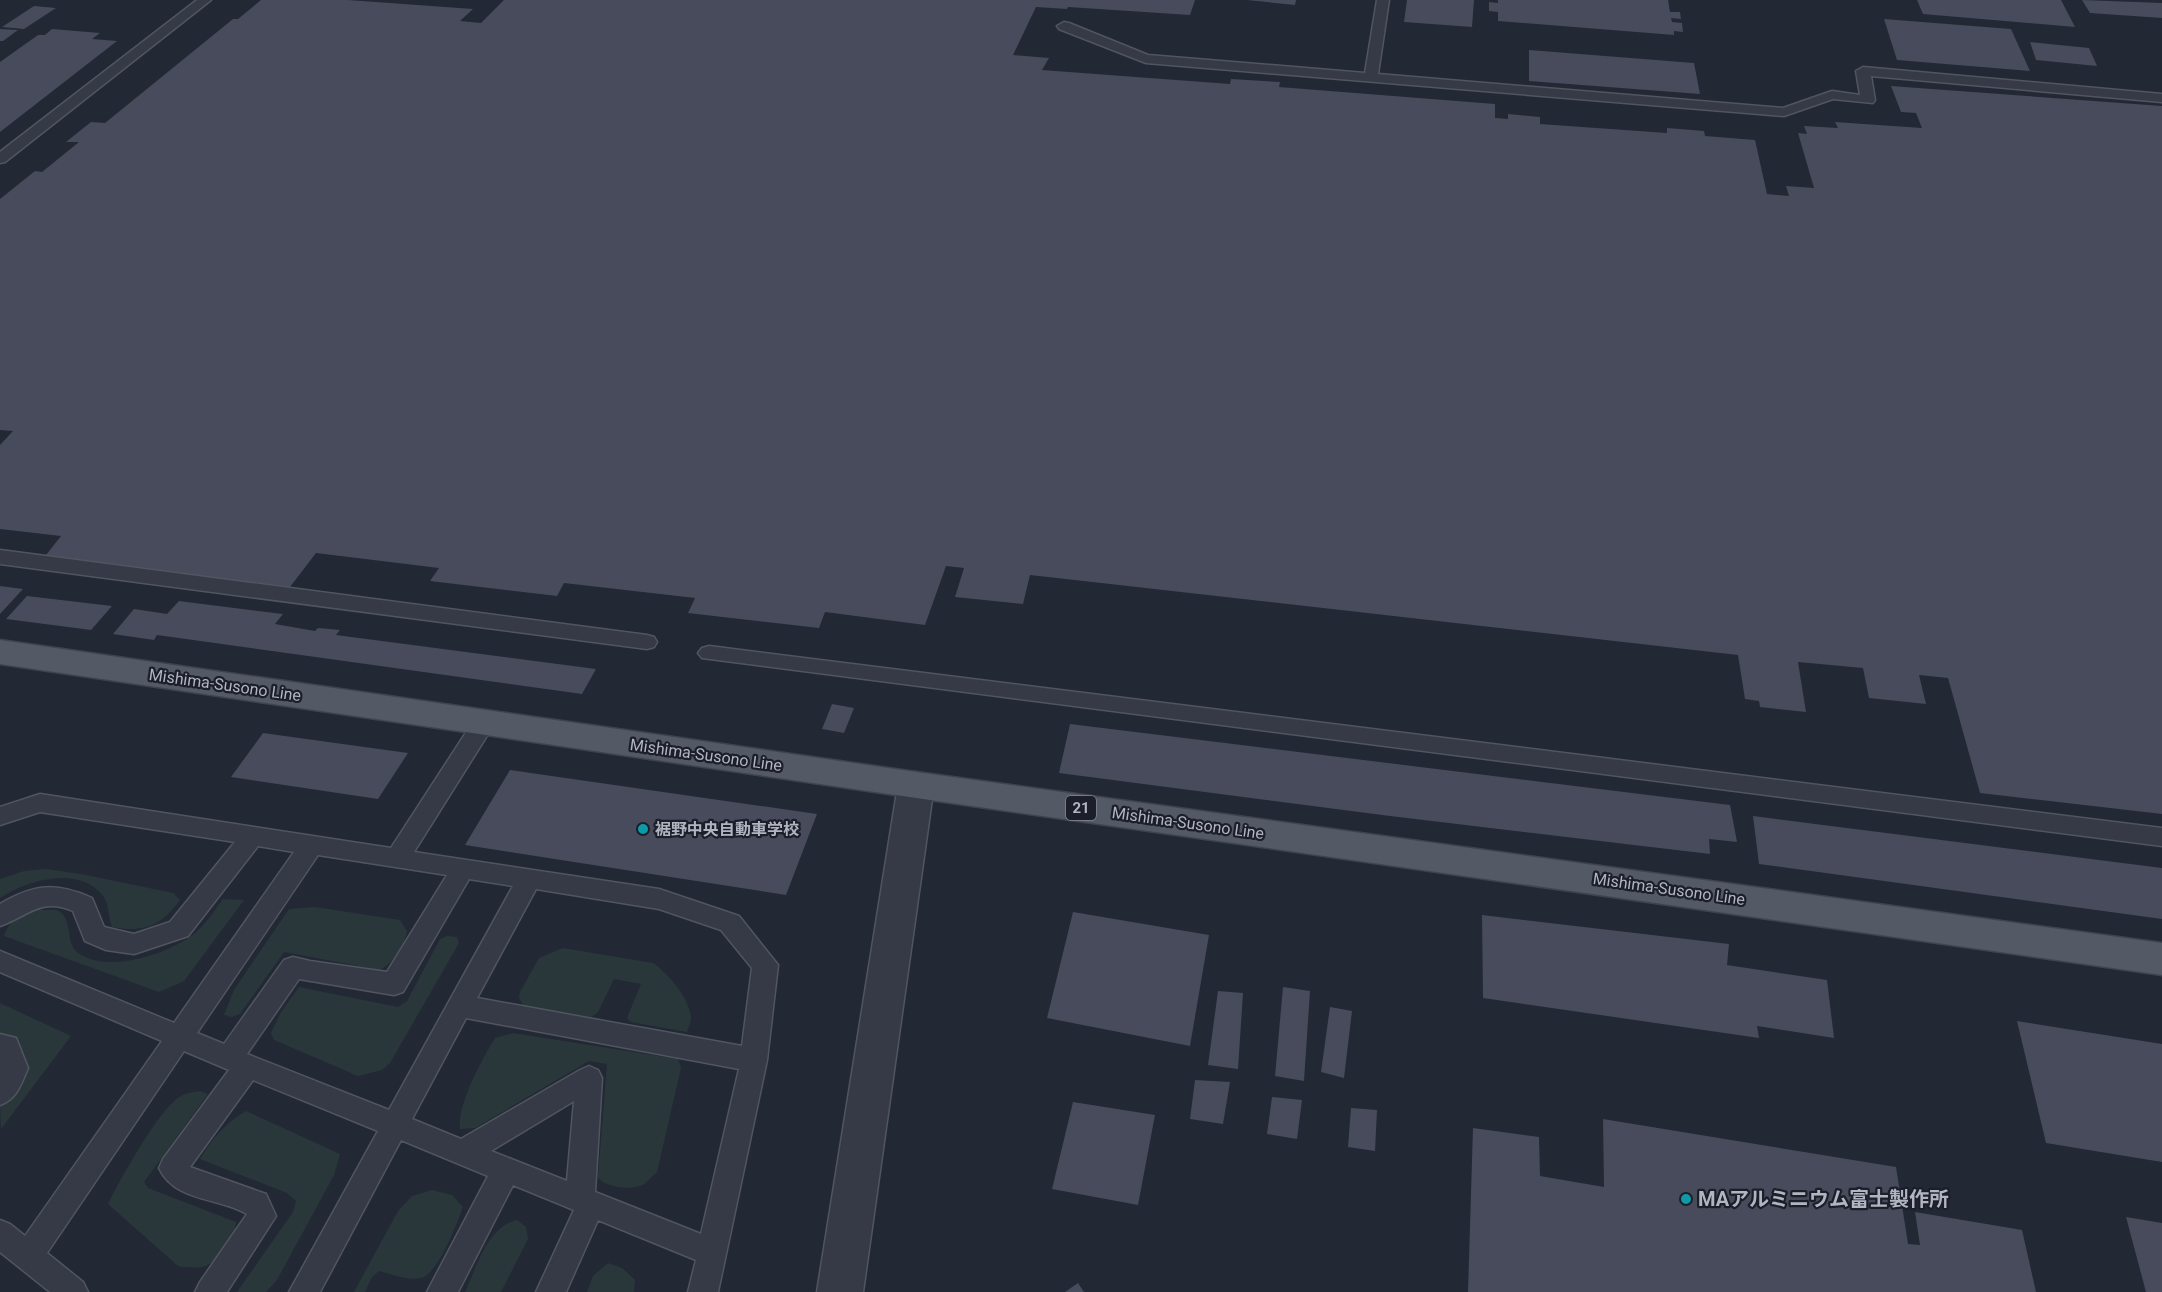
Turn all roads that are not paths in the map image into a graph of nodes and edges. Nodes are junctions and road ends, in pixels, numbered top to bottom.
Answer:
1 (206, 0) edge
2 (1383, 0) edge
3 (1064, 26) dead end
4 (1371, 77) junction
5 (2162, 98) edge
6 (0, 159) edge
7 (0, 557) edge
8 (647, 642) dead end
9 (0, 652) edge
10 (709, 653) dead end
11 (484, 723) junction
12 (916, 785) junction
13 (0, 816) edge
14 (253, 836) junction
15 (2162, 837) edge
16 (312, 845) junction
17 (397, 858) junction
18 (463, 869) junction
19 (529, 879) junction
20 (0, 916) edge
21 (2162, 959) edge
22 (0, 961) edge
23 (459, 1006) junction
24 (180, 1037) junction
25 (0, 1045) edge
26 (754, 1060) junction
27 (239, 1062) junction
28 (0, 1093) edge
29 (396, 1126) junction
30 (464, 1152) junction
31 (506, 1170) junction
32 (585, 1202) junction
33 (0, 1234) edge
34 (711, 1252) junction
35 (28, 1256) junction
36 (73, 1292) edge
37 (210, 1292) edge
38 (304, 1292) edge
39 (442, 1292) edge
40 (550, 1292) edge
41 (703, 1292) edge
42 (840, 1292) edge

1 - 6 lane
2 - 4 lane
3 - 4 lane
4 - 5 lane
7 - 8 lane
9 - 11 main road, Mishima-Susono Line / 21
10 - 15 lane
11 - 12 main road, Mishima-Susono Line / 21
11 - 17 lane
12 - 21 main road, Mishima-Susono Line / 21
12 - 42 street
13 - 14 lane
14 - 16 lane
14 - 20 lane
16 - 17 lane
16 - 24 lane
17 - 18 lane
18 - 19 lane
18 - 27 lane
19 - 23 lane
19 - 26 lane
22 - 24 lane
23 - 26 lane
23 - 29 lane
24 - 27 lane
24 - 35 lane
25 - 28 lane
26 - 34 lane
27 - 29 lane
27 - 37 lane
29 - 30 lane
29 - 38 lane
30 - 31 lane
30 - 32 lane
31 - 32 lane
31 - 39 lane
32 - 34 lane
32 - 40 lane
33 - 35 lane
34 - 41 lane
35 - 36 lane

